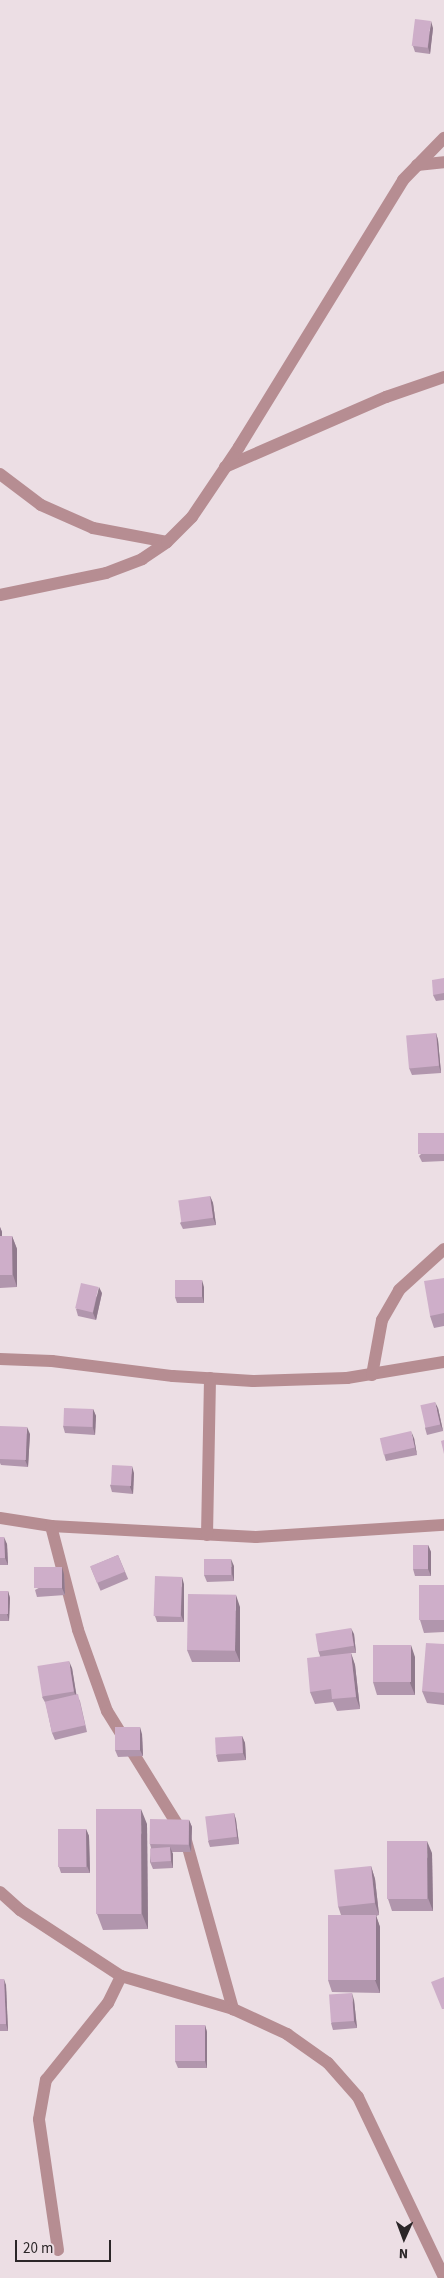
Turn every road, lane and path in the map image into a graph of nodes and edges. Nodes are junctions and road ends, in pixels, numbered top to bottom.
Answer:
1 (444, 138) edge
2 (444, 162) edge
3 (417, 165) junction
4 (444, 377) edge
5 (225, 467) junction
6 (0, 474) edge
7 (167, 542) junction
8 (0, 595) edge
9 (444, 1250) edge
10 (0, 1359) edge
11 (444, 1362) edge
12 (372, 1375) junction
13 (210, 1378) junction
14 (0, 1518) edge
15 (444, 1525) edge
16 (51, 1526) junction
17 (207, 1535) junction
18 (0, 1892) edge
19 (122, 1976) junction
20 (233, 2009) junction
21 (58, 2250) dead end
22 (444, 2277) edge

1 - 3 street
2 - 3 street
3 - 5 street
4 - 5 street
5 - 7 street
6 - 7 street
7 - 8 street
9 - 12 street
10 - 13 street
11 - 12 street
12 - 13 street
13 - 17 street
14 - 16 street
15 - 17 street
16 - 17 street
16 - 20 street
18 - 19 street
19 - 20 street
19 - 21 street
20 - 22 street

